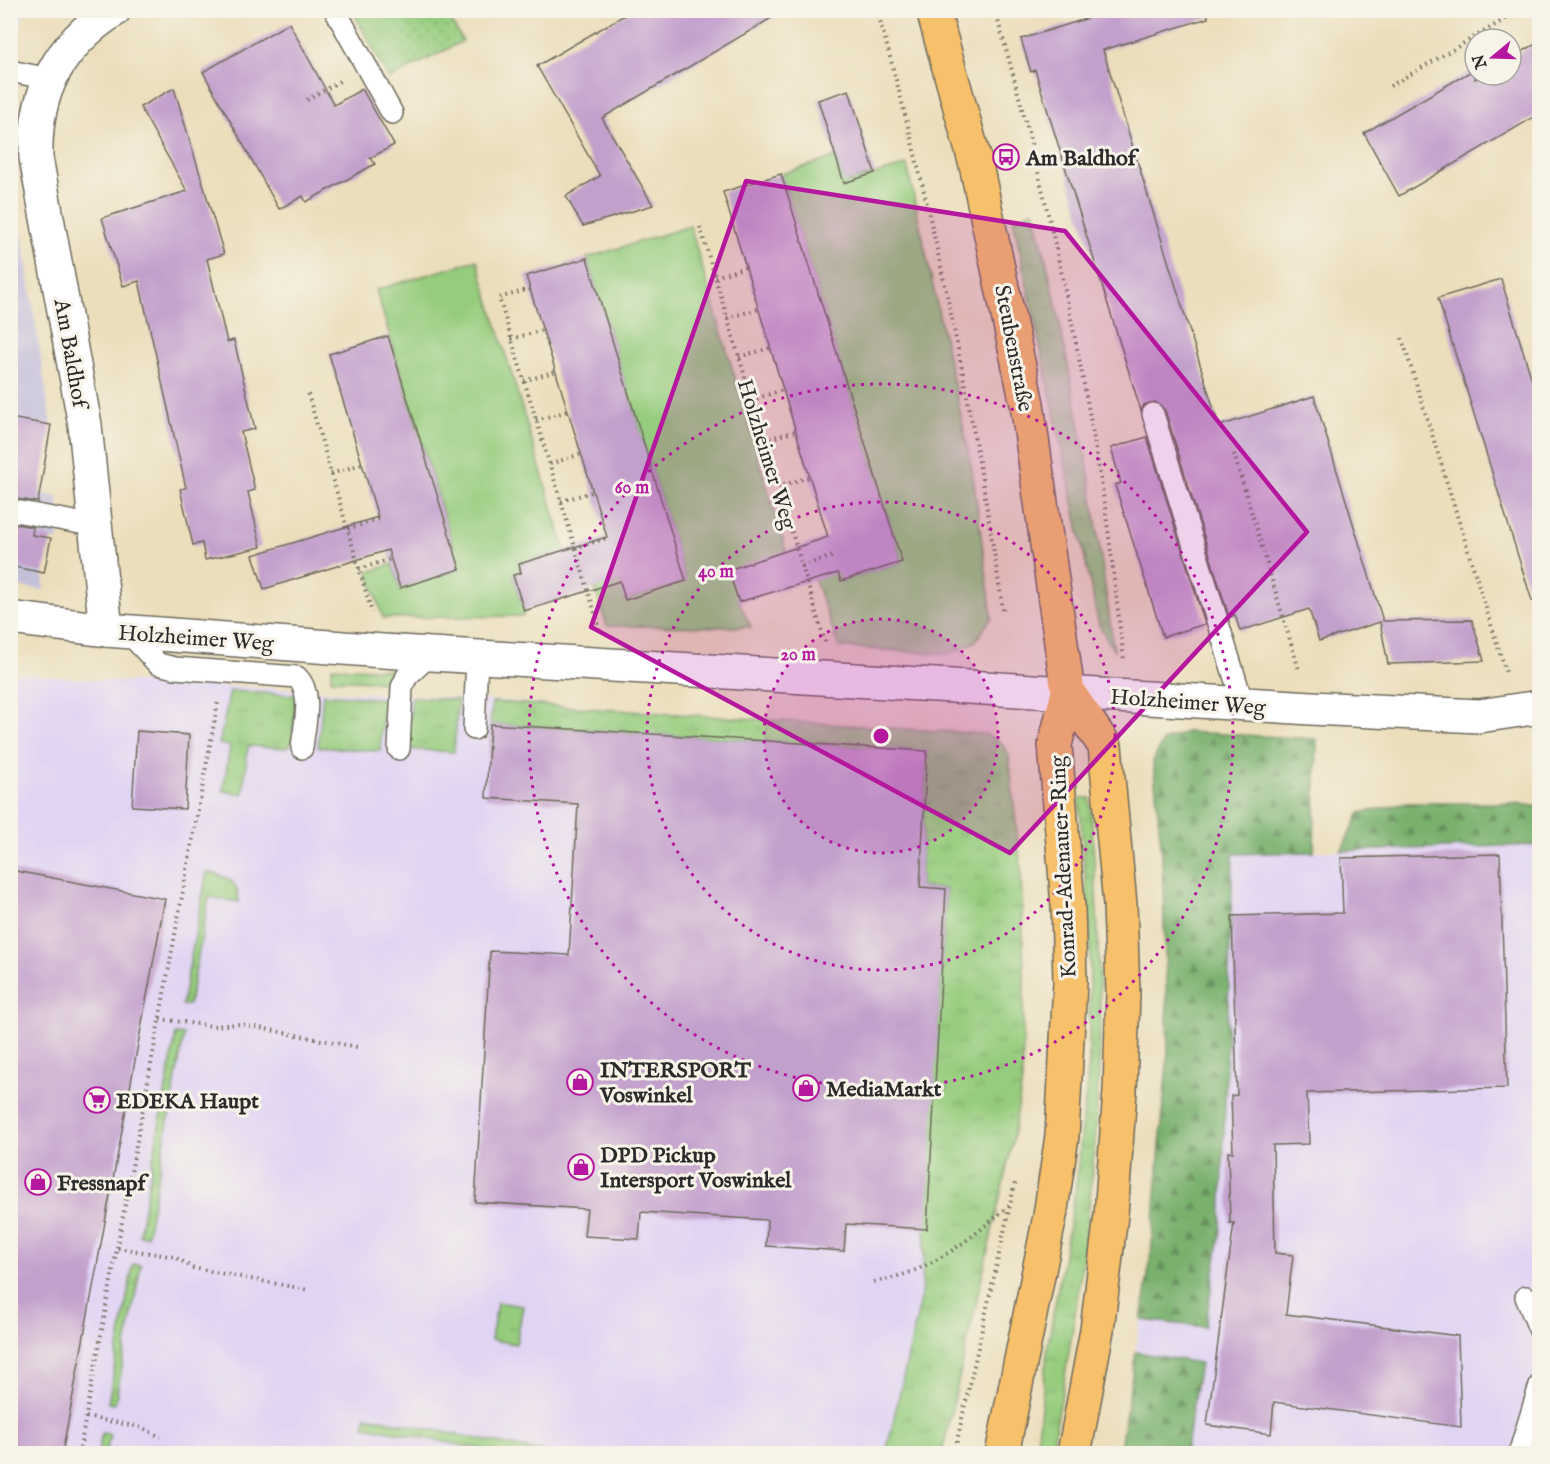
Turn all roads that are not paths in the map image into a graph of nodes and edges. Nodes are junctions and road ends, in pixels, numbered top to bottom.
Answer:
1 (114, 10) edge
2 (335, 10) edge
3 (933, 10) edge
4 (10, 71) edge
5 (49, 79) junction
6 (392, 113) dead end
7 (1153, 414) dead end
8 (10, 510) edge
9 (96, 526) junction
10 (10, 618) edge
11 (117, 631) junction
12 (431, 654) junction
13 (477, 657) junction
14 (1068, 692) junction
15 (1243, 704) junction
16 (1529, 709) edge
17 (474, 729) dead end
18 (302, 748) dead end
19 (399, 749) dead end
20 (1526, 1297) dead end
21 (1539, 1331) edge
22 (1539, 1385) edge
23 (1002, 1453) edge
24 (1074, 1454) edge
25 (1519, 1454) edge

1 - 5 street, Am Baldhof
2 - 6 lane
3 - 14 main road, Steubenstraße
4 - 5 lane
5 - 9 street, Am Baldhof
7 - 15 lane
8 - 9 lane
9 - 11 street, Am Baldhof
10 - 11 street, Holzheimer Weg
11 - 12 street, Holzheimer Weg
11 - 18 lane
12 - 13 street, Holzheimer Weg
12 - 19 lane
13 - 14 street, Holzheimer Weg
13 - 17 lane
14 - 15 street, Holzheimer Weg
14 - 23 main road, Konrad-Adenauer-Ring
14 - 24 main road
15 - 16 street, Holzheimer Weg
20 - 21 lane
22 - 25 lane

